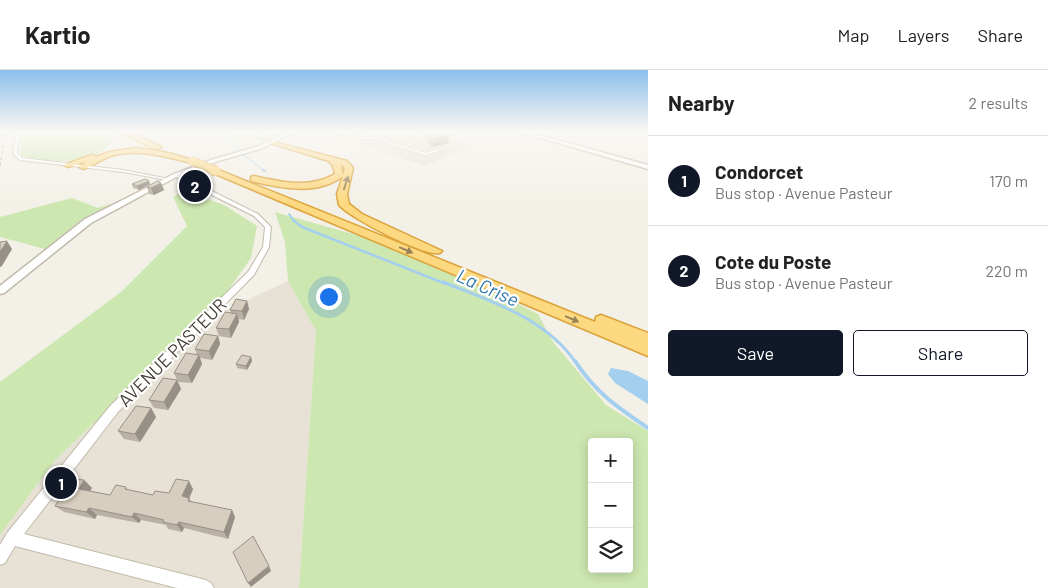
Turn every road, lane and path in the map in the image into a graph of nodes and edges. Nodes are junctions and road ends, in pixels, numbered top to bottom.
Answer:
1 (15, 155) edge
2 (96, 155) edge
3 (105, 155) edge
4 (172, 155) edge
5 (178, 155) edge
6 (192, 155) edge
7 (233, 155) edge
8 (310, 155) edge
9 (317, 155) edge
10 (606, 155) edge
11 (192, 161) junction
12 (68, 165) junction
13 (83, 167) junction
14 (648, 167) edge
15 (220, 169) junction
16 (172, 177) junction
17 (251, 178) junction
18 (413, 241) junction
19 (0, 291) edge
20 (648, 339) edge
21 (648, 350) edge
22 (12, 538) junction
23 (0, 558) edge
24 (206, 588) edge

1 - 12 street
2 - 12 highway
3 - 13 highway
4 - 11 highway
5 - 11 highway
6 - 15 highway
7 - 16 street
8 - 17 highway
18 -> 9 highway
10 - 14 street
11 - 15 highway, bridge
12 - 13 street
13 - 16 street
15 - 17 highway
15 -> 21 highway
16 - 19 street
16 - 22 street, AVENUE PASTEUR
17 - 18 highway
18 - 20 highway
22 - 23 street, AVENUE PASTEUR
22 - 24 street

